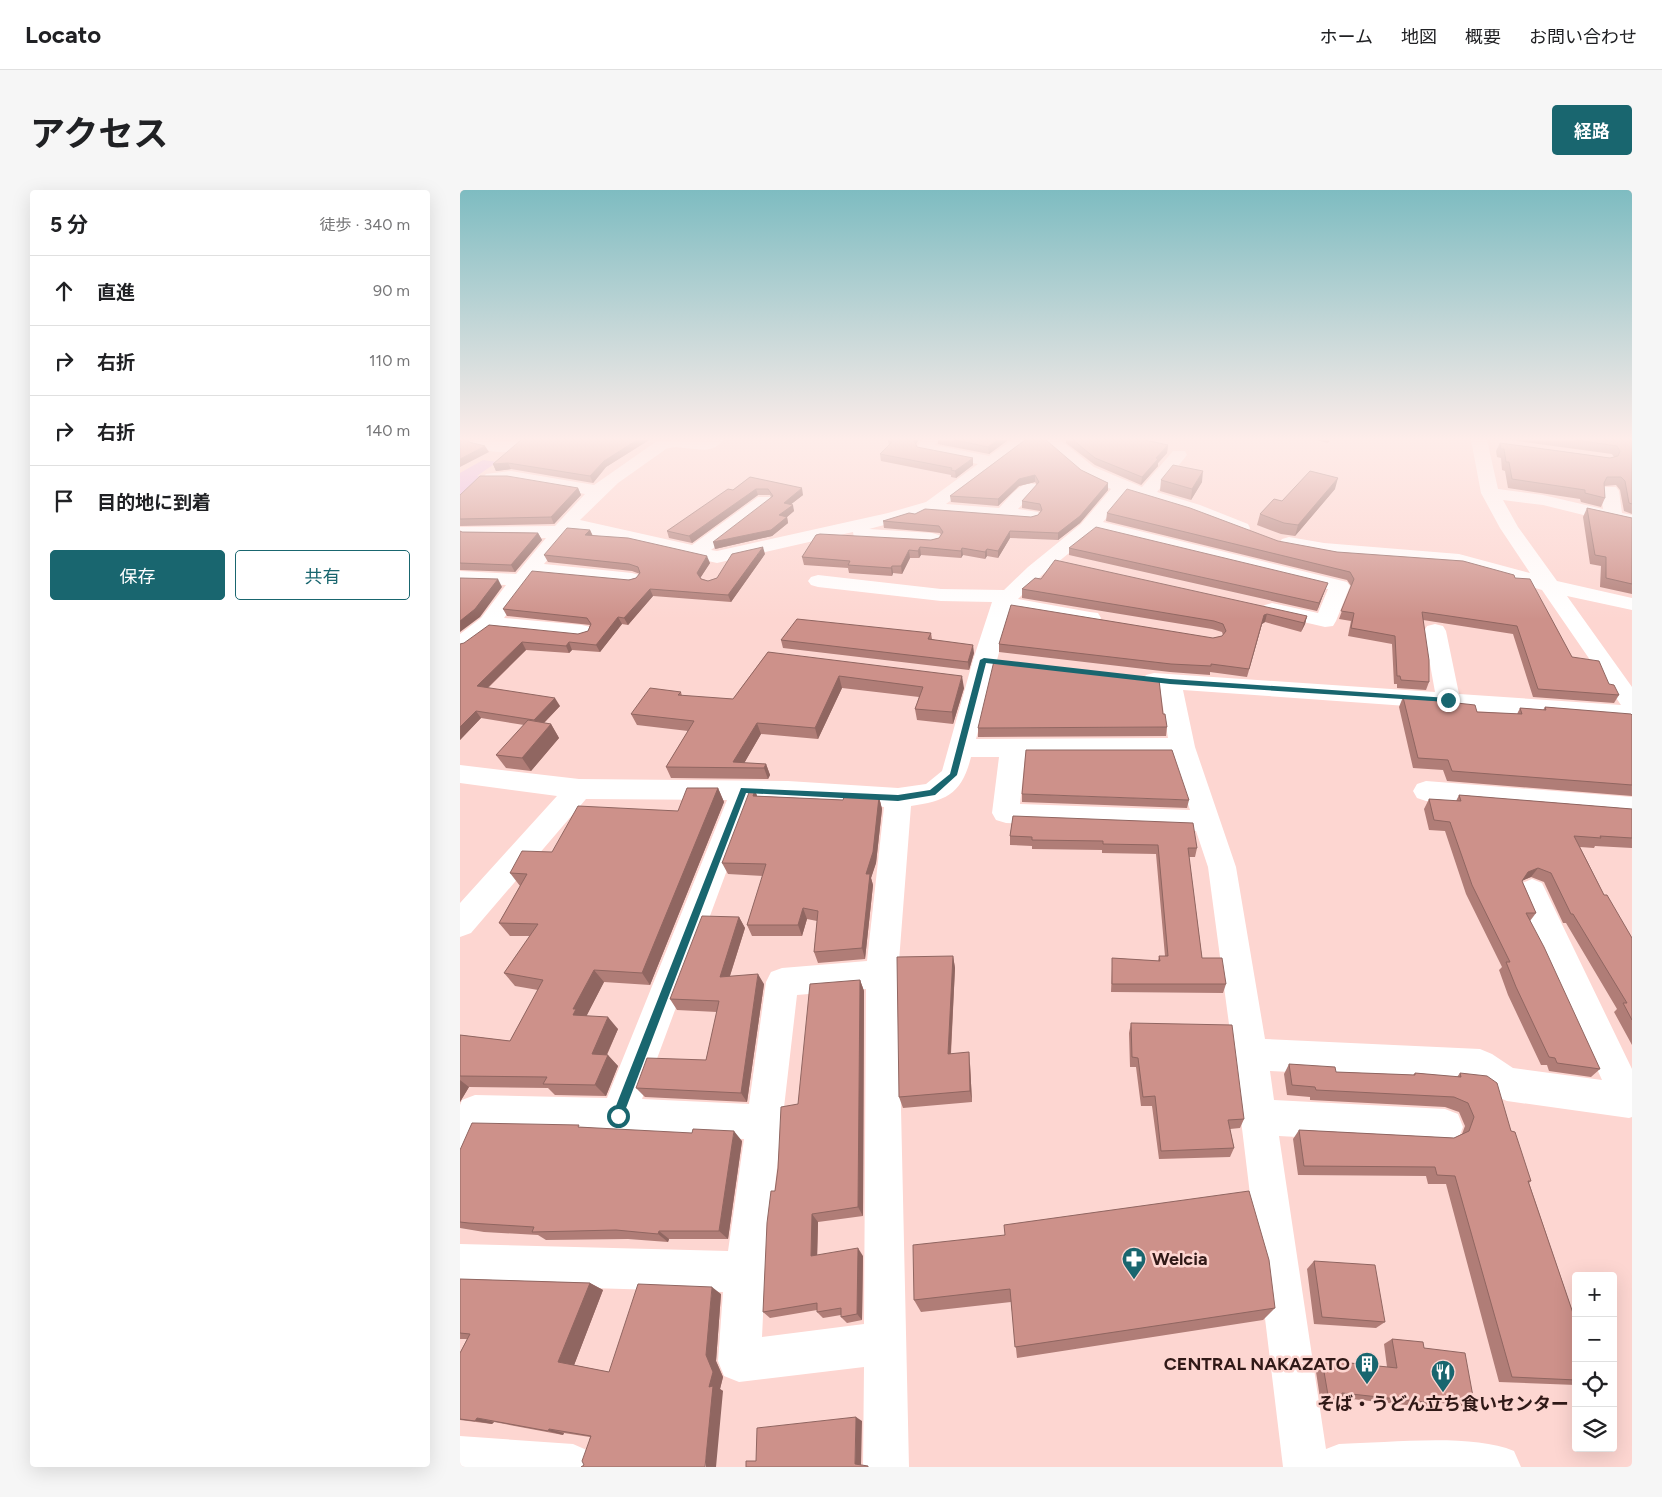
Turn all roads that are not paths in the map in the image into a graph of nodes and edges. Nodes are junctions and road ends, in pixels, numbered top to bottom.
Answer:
1 (588, 500) edge
2 (941, 500) edge
3 (1017, 500) edge
4 (1112, 500) edge
5 (1164, 500) edge
6 (1494, 500) edge
7 (1539, 500) edge
8 (1611, 500) edge
9 (764, 501) edge
10 (932, 506) junction
11 (1003, 514) junction
12 (1031, 516) edge
13 (1613, 518) junction
14 (1632, 521) edge
15 (1091, 525) junction
16 (564, 528) junction
17 (846, 529) junction
18 (466, 531) edge
19 (932, 539) edge
20 (695, 552) junction
21 (723, 555) junction
22 (1459, 560) junction
23 (715, 574) dead end
24 (525, 575) junction
25 (460, 577) edge
26 (632, 579) edge
27 (818, 581) dead end
28 (1464, 583) edge
29 (1546, 585) junction
30 (1006, 600) junction
31 (1252, 604) edge
32 (1632, 604) edge
33 (1107, 621) edge
34 (489, 623) junction
35 (1435, 631) dead end
36 (582, 632) edge
37 (460, 644) edge
38 (1131, 677) edge
39 (1170, 682) junction
40 (1448, 700) junction
41 (1632, 704) edge
42 (1632, 714) edge
43 (1182, 747) junction
44 (962, 748) junction
45 (1013, 748) junction
46 (460, 774) edge
47 (579, 789) junction
48 (744, 790) junction
49 (1426, 791) dead end
50 (898, 798) junction
51 (1632, 808) edge
52 (1206, 821) junction
53 (1532, 891) dead end
54 (460, 924) edge
55 (882, 974) junction
56 (1250, 1054) junction
57 (618, 1116) junction
58 (1258, 1117) junction
59 (764, 1122) junction
60 (1445, 1127) dead end
61 (460, 1146) edge
62 (460, 1264) edge
63 (745, 1272) junction
64 (884, 1343) junction
65 (460, 1459) edge
66 (573, 1467) edge
67 (886, 1467) edge
68 (1306, 1467) edge
69 (1339, 1467) edge
70 (1498, 1467) edge

1 - 16 street
2 - 10 street
3 - 11 street
4 - 15 street
5 - 22 street
6 - 29 street
7 - 13 street
8 - 13 street
9 - 20 street
10 - 11 street
10 - 17 street
11 - 12 street
13 - 14 street
15 - 30 street
15 - 31 street
16 - 18 street
16 - 20 street
16 - 24 street
17 - 19 street
17 - 21 street
20 - 21 street
21 - 23 street
22 - 28 street
22 - 29 street
24 - 25 street
24 - 26 street
24 - 34 street
27 - 30 street
29 - 32 street
29 - 41 street
30 - 33 street
30 - 44 street
34 - 36 street
34 - 37 street
35 - 40 street
38 - 39 street
39 - 40 street
39 - 43 street
40 - 42 street
43 - 45 street
43 - 52 street
44 - 45 street
44 - 50 street
45 - 52 street
46 - 47 street
47 - 48 street
47 - 54 street
48 - 50 street
48 - 57 street
49 - 51 street
50 - 55 street
52 - 56 street
53 - 56 street
55 - 59 street
55 - 64 street
56 - 58 street
57 - 59 street
57 - 61 street
58 - 60 street
58 - 68 street
59 - 63 street
62 - 63 street
63 - 64 street
64 - 67 street
65 - 66 street
69 - 70 street

